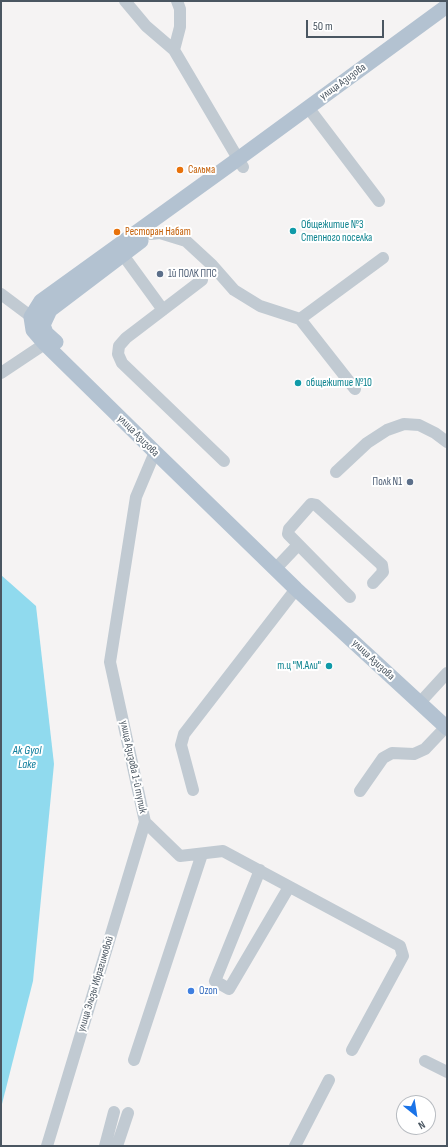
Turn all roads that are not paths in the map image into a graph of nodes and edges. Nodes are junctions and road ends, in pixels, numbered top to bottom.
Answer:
1 (125, 1) edge
2 (178, 1) edge
3 (447, 6) edge
4 (447, 17) edge
5 (174, 50) junction
6 (313, 114) junction
7 (240, 163) junction
8 (379, 202) dead end
9 (151, 234) junction
10 (123, 255) junction
11 (383, 258) dead end
12 (202, 280) dead end
13 (1, 294) edge
14 (163, 310) junction
15 (300, 319) junction
16 (37, 321) junction
17 (49, 341) junction
18 (1, 373) edge
19 (355, 389) dead end
20 (447, 442) edge
21 (155, 452) junction
22 (224, 461) dead end
23 (336, 472) dead end
24 (298, 545) junction
25 (280, 564) junction
26 (373, 583) dead end
27 (296, 589) junction
28 (350, 597) dead end
29 (447, 674) edge
30 (425, 697) junction
31 (447, 724) edge
32 (193, 790) dead end
33 (360, 792) dead end
34 (145, 822) junction
35 (202, 854) junction
36 (260, 870) junction
37 (290, 887) junction
38 (352, 1050) dead end
39 (134, 1060) dead end
40 (425, 1061) dead end
41 (447, 1072) edge
42 (329, 1080) dead end
43 (114, 1112) dead end
44 (128, 1113) dead end
45 (48, 1146) edge
46 (105, 1146) edge
47 (117, 1146) edge
48 (295, 1146) edge

1 - 5 street
2 - 5 street
3 - 7 main road, улица Азизова
4 - 6 main road, улица Азизова
5 - 7 street
6 - 7 main road, улица Азизова
6 - 8 street
7 - 9 main road, улица Азизова
7 - 16 main road, улица Азизова
9 - 10 main road, улица Азизова
9 - 15 street
10 - 14 street
10 - 16 main road, улица Азизова
11 - 15 street
12 - 14 street
13 - 16 street
14 - 22 street
15 - 19 street
16 - 17 main road, улица Азизова
17 - 18 street
17 - 21 main road, улица Азизова
17 - 25 main road, улица Азизова
20 - 23 street
21 - 27 main road, улица Азизова
21 - 34 street, улица Азизова 1-й тупик
24 - 25 street
24 - 26 street
24 - 28 street
25 - 30 main road, улица Азизова
27 - 31 main road, улица Азизова
27 - 32 street
29 - 30 street
30 - 31 main road, улица Азизова
31 - 33 street
34 - 35 street, улица Азизова 1-й тупик
34 - 45 street, улица Эльзы Ибрагимовой
35 - 36 street, улица Азизова 1-й тупик
35 - 39 street
36 - 37 street, улица Азизова 1-й тупик
36 - 37 street
37 - 38 street, улица Азизова 1-й тупик
40 - 41 street
42 - 48 street
43 - 46 street
44 - 47 street

